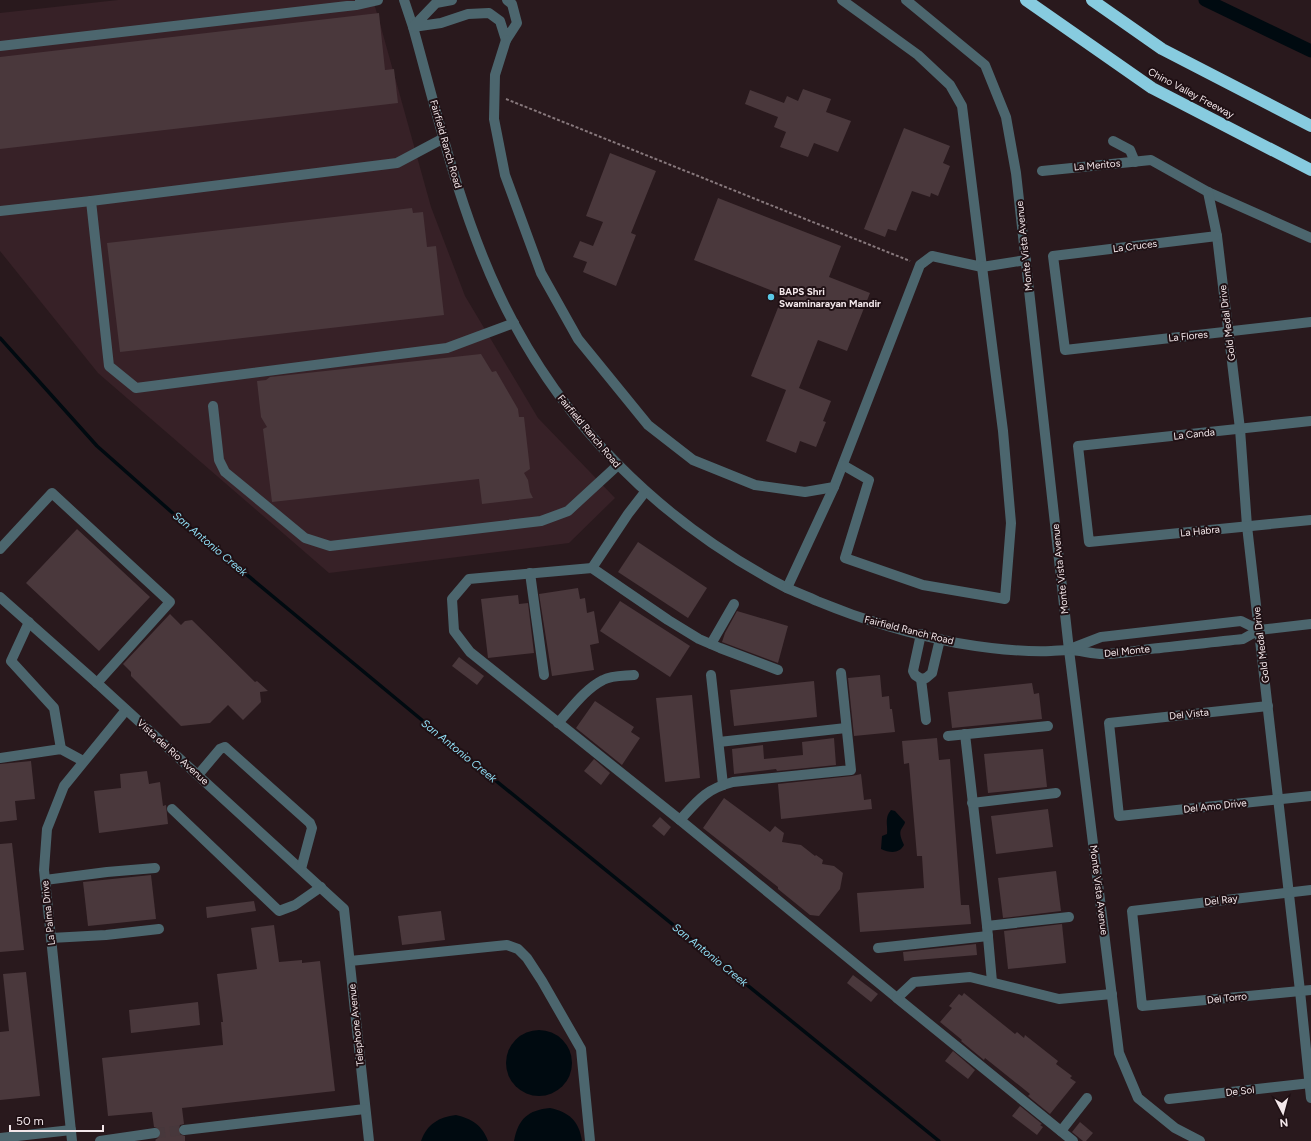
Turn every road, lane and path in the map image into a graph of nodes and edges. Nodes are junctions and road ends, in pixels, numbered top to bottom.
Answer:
1 (378, 0) edge
2 (404, 0) edge
3 (452, 0) edge
4 (842, 0) edge
5 (906, 0) edge
6 (1026, 0) edge
7 (1092, 0) edge
8 (512, 1) edge
9 (413, 27) junction
10 (506, 40) junction
11 (0, 46) edge
12 (495, 95) junction
13 (1311, 126) edge
14 (444, 138) junction
15 (1113, 141) dead end
16 (1135, 162) junction
17 (1311, 170) edge
18 (1042, 171) dead end
19 (1208, 192) junction
20 (91, 202) junction
21 (0, 211) edge
22 (1217, 236) junction
23 (1311, 238) edge
24 (1026, 260) junction
25 (920, 265) junction
26 (982, 267) junction
27 (1311, 322) edge
28 (514, 324) junction
29 (1228, 332) junction
30 (1065, 350) joint
31 (213, 406) dead end
32 (1311, 421) edge
33 (1240, 429) junction
34 (618, 465) junction
35 (843, 465) junction
36 (834, 487) junction
37 (646, 492) junction
38 (1311, 520) edge
39 (1247, 526) junction
40 (1089, 542) joint
41 (0, 548) edge
42 (592, 568) junction
43 (530, 573) junction
44 (787, 588) junction
45 (0, 597) edge
46 (734, 604) dead end
47 (29, 622) junction
48 (1311, 624) edge
49 (1259, 630) junction
50 (920, 634) junction
51 (940, 639) junction
52 (711, 644) junction
53 (1069, 650) junction
54 (778, 670) dead end
55 (841, 673) dead end
56 (544, 675) dead end
57 (634, 675) dead end
58 (711, 676) dead end
59 (921, 679) junction
60 (97, 683) junction
61 (1268, 706) junction
62 (126, 710) junction
63 (926, 720) dead end
64 (558, 723) junction
65 (1048, 726) dead end
66 (846, 728) junction
67 (965, 734) junction
68 (948, 736) dead end
69 (719, 742) junction
70 (61, 749) junction
71 (0, 758) edge
72 (83, 761) junction
73 (198, 775) junction
74 (723, 785) junction
75 (1056, 793) dead end
76 (1311, 796) edge
77 (1278, 799) junction
78 (972, 803) junction
79 (172, 809) dead end
80 (1119, 816) joint
81 (680, 820) junction
82 (155, 868) dead end
83 (301, 869) junction
84 (45, 880) junction
85 (321, 887) junction
86 (1311, 890) edge
87 (1289, 892) junction
88 (344, 909) joint
89 (1069, 917) dead end
90 (159, 929) dead end
91 (988, 931) junction
92 (51, 938) junction
93 (878, 948) dead end
94 (350, 961) junction
95 (992, 982) junction
96 (1300, 990) junction
97 (1311, 990) edge
98 (1112, 994) junction
99 (897, 998) junction
100 (1142, 1006) joint
101 (1310, 1083) edge
102 (1087, 1098) dead end
103 (1311, 1098) edge
104 (1169, 1099) dead end
105 (365, 1109) junction
106 (71, 1130) junction
107 (184, 1130) tunnel mouth
108 (1061, 1131) junction
109 (155, 1133) tunnel mouth
110 (0, 1138) edge
111 (72, 1141) edge
112 (100, 1141) edge
113 (369, 1141) edge
114 (590, 1141) edge
115 (1074, 1141) edge
116 (1200, 1141) edge

1 - 11 street
2 - 9 street, Fairfield Ranch Road
3 - 9 street
4 - 26 street
5 - 24 street, Monte Vista Avenue
6 - 17 highway, Chino Valley Freeway
7 - 13 highway
8 - 10 street
9 - 10 street
9 - 14 street, Fairfield Ranch Road
10 - 12 street
12 - 25 path
12 - 36 street
14 - 20 street
14 - 28 street, Fairfield Ranch Road
15 - 16 street
16 - 18 street, La Meritos
16 - 19 street, La Meritos
19 - 22 street, Gold Medal Drive
19 - 23 street
20 - 21 street
20 - 28 street
22 - 29 street, Gold Medal Drive
22 - 30 street, La Cruces
24 - 26 street
24 - 53 street, Monte Vista Avenue
25 - 26 street
25 - 35 street
26 - 35 street
27 - 29 street, La Flores
28 - 34 street, Fairfield Ranch Road
29 - 30 street, La Flores
29 - 33 street, Gold Medal Drive
31 - 34 street
32 - 33 street, La Canda
33 - 39 street, Gold Medal Drive
33 - 40 street, La Canda
34 - 37 street, Fairfield Ranch Road
35 - 36 street
36 - 44 street
37 - 42 street
37 - 44 street, Fairfield Ranch Road
38 - 39 street, La Habra
39 - 40 street, La Habra
39 - 49 street, Gold Medal Drive
41 - 60 street
42 - 43 street
42 - 52 street
43 - 56 street
43 - 64 street
44 - 50 street, Fairfield Ranch Road
45 - 47 street, Vista del Rio Avenue
46 - 52 street
47 - 60 street, Vista del Rio Avenue
47 - 70 street
48 - 49 street, Del Monte
49 - 53 street, Del Monte
49 - 53 street, Del Monte
49 - 61 street, Gold Medal Drive
50 - 51 street, Fairfield Ranch Road
50 - 59 street
51 - 53 street, Fairfield Ranch Road
51 - 59 street
52 - 54 street
53 - 98 street, Monte Vista Avenue
55 - 66 street
57 - 64 street
58 - 69 street
59 - 63 street
60 - 62 street, Vista del Rio Avenue
61 - 77 street, Gold Medal Drive
61 - 80 street, Del Vista
62 - 72 street, La Palma Drive
62 - 73 street, Vista del Rio Avenue
64 - 81 street
65 - 67 street
66 - 69 street
66 - 74 street
67 - 68 street
67 - 78 street
69 - 74 street
70 - 71 street
70 - 72 street
72 - 84 street, La Palma Drive
73 - 83 street, Vista del Rio Avenue
73 - 83 street
74 - 81 street
75 - 78 street
76 - 77 street, Del Amo Drive
77 - 80 street, Del Amo Drive
77 - 87 street, Gold Medal Drive
78 - 91 street
79 - 85 street
81 - 99 street
82 - 84 street
83 - 85 street, Vista del Rio Avenue
84 - 92 street, La Palma Drive
85 - 88 street, Vista del Rio Avenue
86 - 87 street, Del Ray
87 - 96 street, Gold Medal Drive
87 - 100 street, Del Ray
88 - 94 street, Telephone Avenue
89 - 91 street
90 - 92 street
91 - 93 street
91 - 95 street
92 - 106 street, La Palma Drive
94 - 105 street, Telephone Avenue
94 - 114 street
95 - 98 street
95 - 99 street
96 - 97 street, Del Torro
96 - 100 street, Del Torro
96 - 101 street, Gold Medal Drive
98 - 116 street, Monte Vista Avenue
99 - 108 street
101 - 103 street, Gold Medal Drive
101 - 104 street, De Sol
102 - 108 street
105 - 107 street
105 - 113 street, Telephone Avenue
106 - 110 street
106 - 111 street, La Palma Drive
108 - 115 street
109 - 112 street

